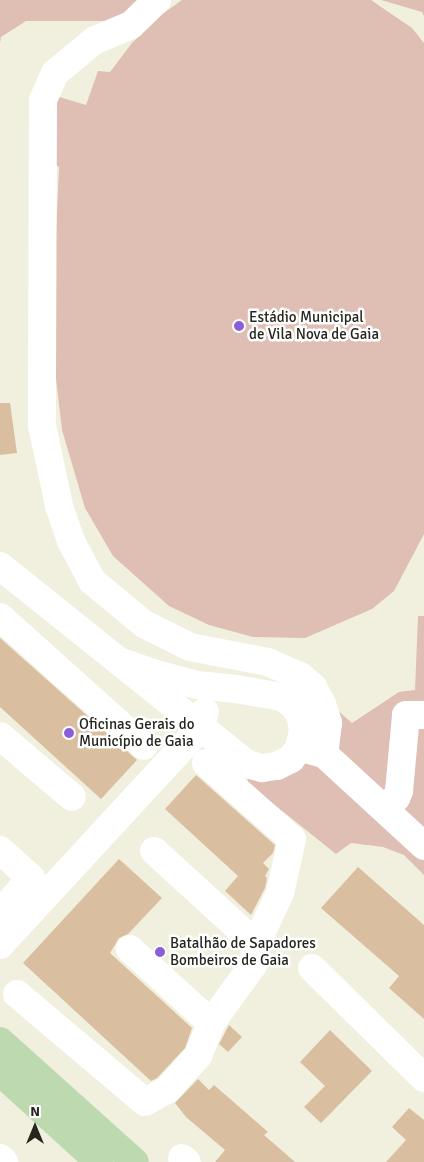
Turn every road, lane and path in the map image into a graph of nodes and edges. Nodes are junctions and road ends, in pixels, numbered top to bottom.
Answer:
1 (157, 0) edge
2 (0, 566) edge
3 (0, 617) edge
4 (119, 661) junction
5 (201, 708) junction
6 (424, 715) edge
7 (3, 746) edge
8 (144, 746) dead end
9 (312, 751) junction
10 (206, 763) dead end
11 (72, 797) dead end
12 (385, 808) junction
13 (424, 846) edge
14 (0, 850) edge
15 (154, 851) dead end
16 (0, 913) edge
17 (256, 944) junction
18 (0, 946) edge
19 (130, 950) dead end
20 (312, 968) dead end
21 (17, 994) dead end
22 (211, 1023) junction
23 (0, 1041) edge
24 (0, 1072) edge
25 (424, 1078) edge
26 (40, 1093) junction
27 (0, 1158) edge
28 (4, 1162) edge
29 (99, 1162) edge
30 (136, 1162) edge

1 - 9 street
2 - 4 street
3 - 8 street
4 - 5 street
4 - 5 street
5 - 9 street
5 - 9 street
5 - 18 street
6 - 12 street
7 - 11 street
9 - 12 street
10 - 17 street
12 - 13 street
14 - 16 street
15 - 17 street
17 - 22 street
19 - 22 street
20 - 25 street
21 - 22 street
23 - 26 main road
24 - 26 main road
26 - 29 main road
26 - 30 main road
27 - 28 street

